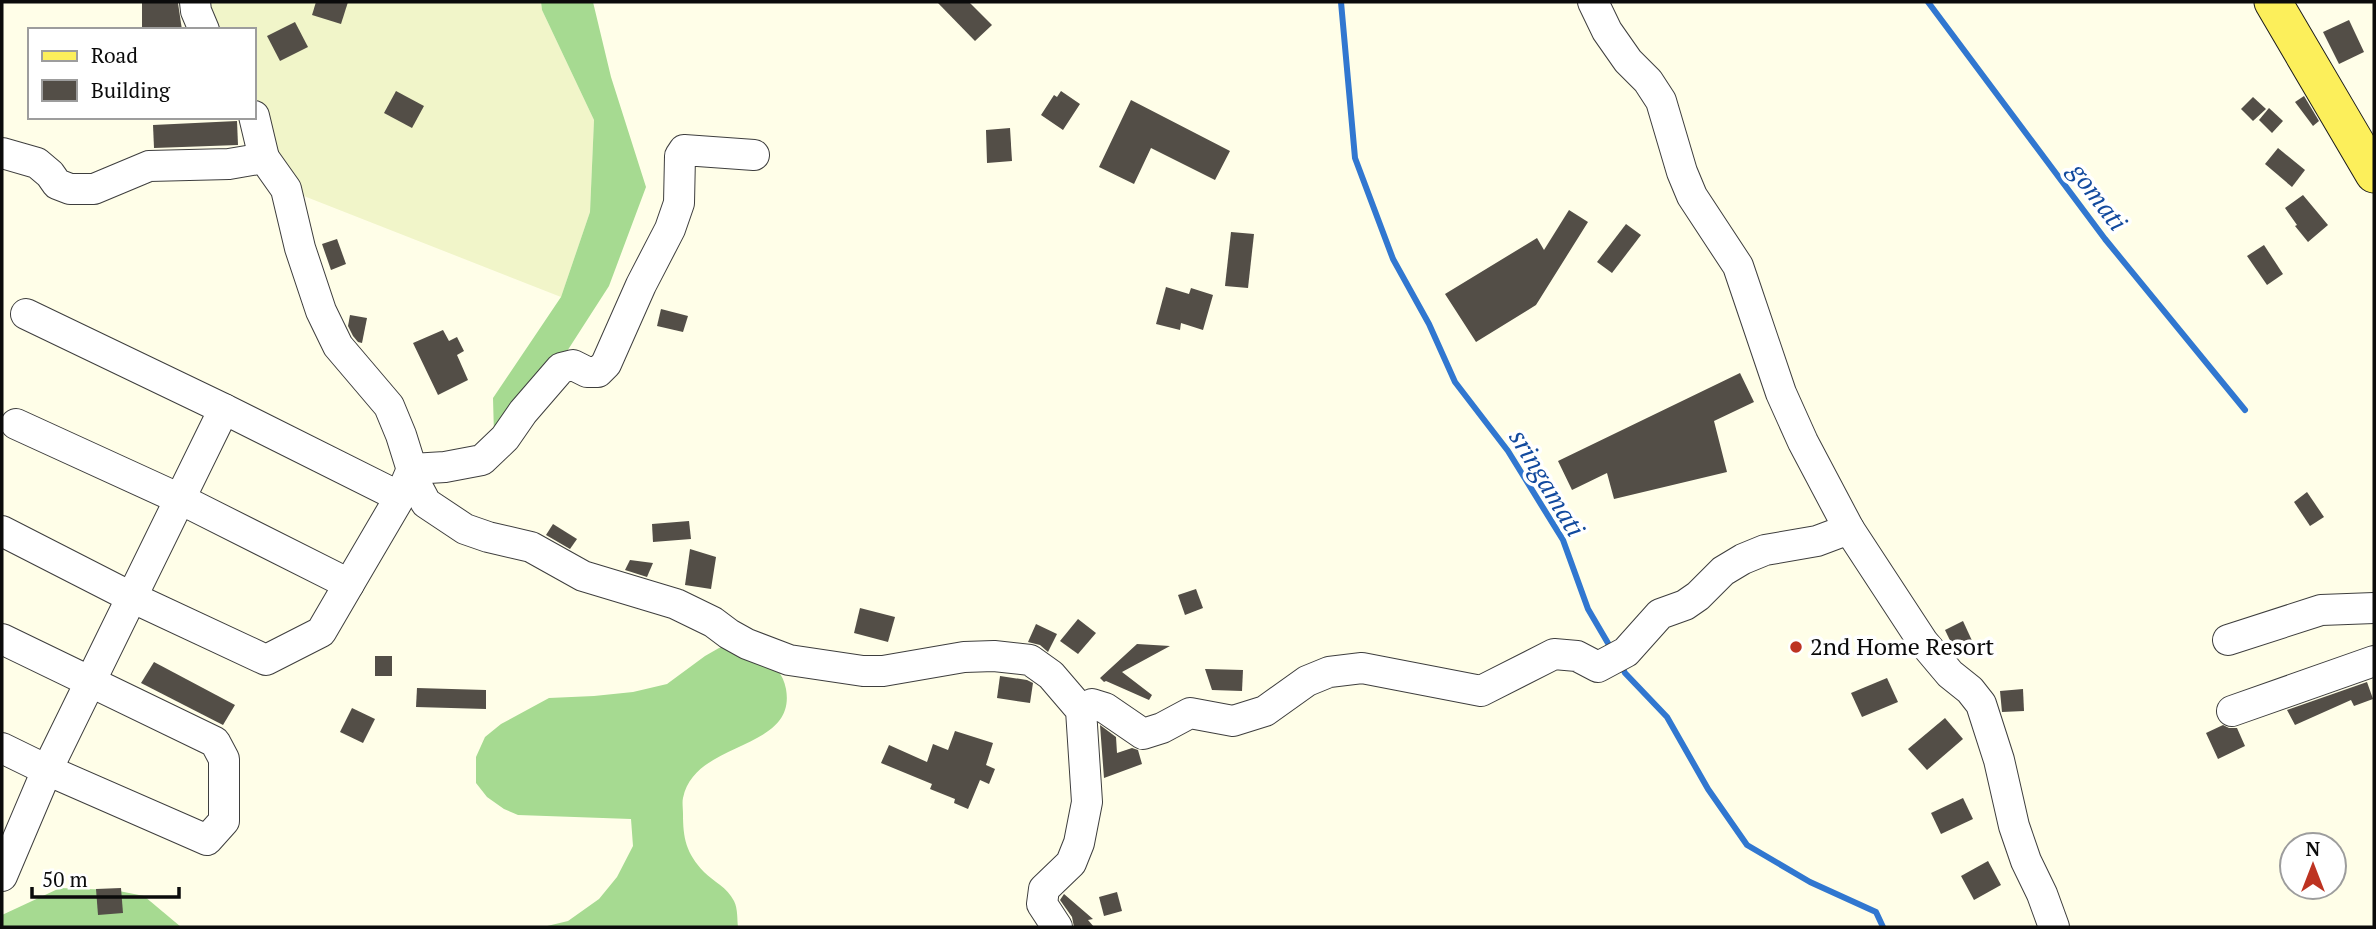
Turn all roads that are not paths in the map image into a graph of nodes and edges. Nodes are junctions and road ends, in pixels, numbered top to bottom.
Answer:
1 (195, 2) edge
2 (1593, 2) edge
3 (2273, 2) edge
4 (203, 28) edge
5 (255, 119) edge
6 (2, 153) edge
7 (754, 155) dead end
8 (264, 158) junction
9 (2374, 174) edge
10 (26, 314) dead end
11 (224, 409) junction
12 (16, 424) dead end
13 (412, 469) junction
14 (400, 497) junction
15 (180, 499) junction
16 (1849, 529) junction
17 (2, 531) edge
18 (349, 584) junction
19 (131, 597) junction
20 (2374, 608) edge
21 (2, 639) edge
22 (2228, 640) dead end
23 (2374, 661) edge
24 (90, 681) junction
25 (1081, 709) junction
26 (2232, 711) dead end
27 (2, 748) edge
28 (47, 770) junction
29 (2, 876) edge
30 (1057, 927) edge
31 (2054, 927) edge

1 - 4 street
2 - 16 street
3 - 9 main road
5 - 8 street
6 - 8 street
7 - 13 street
8 - 13 street
10 - 11 street
11 - 14 street
11 - 15 street
12 - 15 street
13 - 14 street
13 - 25 street
14 - 18 street
15 - 18 street
15 - 19 street
16 - 25 street
16 - 31 street
17 - 19 street
18 - 19 street
19 - 24 street
20 - 22 street
21 - 24 street
23 - 26 street
24 - 28 street
24 - 28 street
25 - 30 street
27 - 28 street
28 - 29 street

